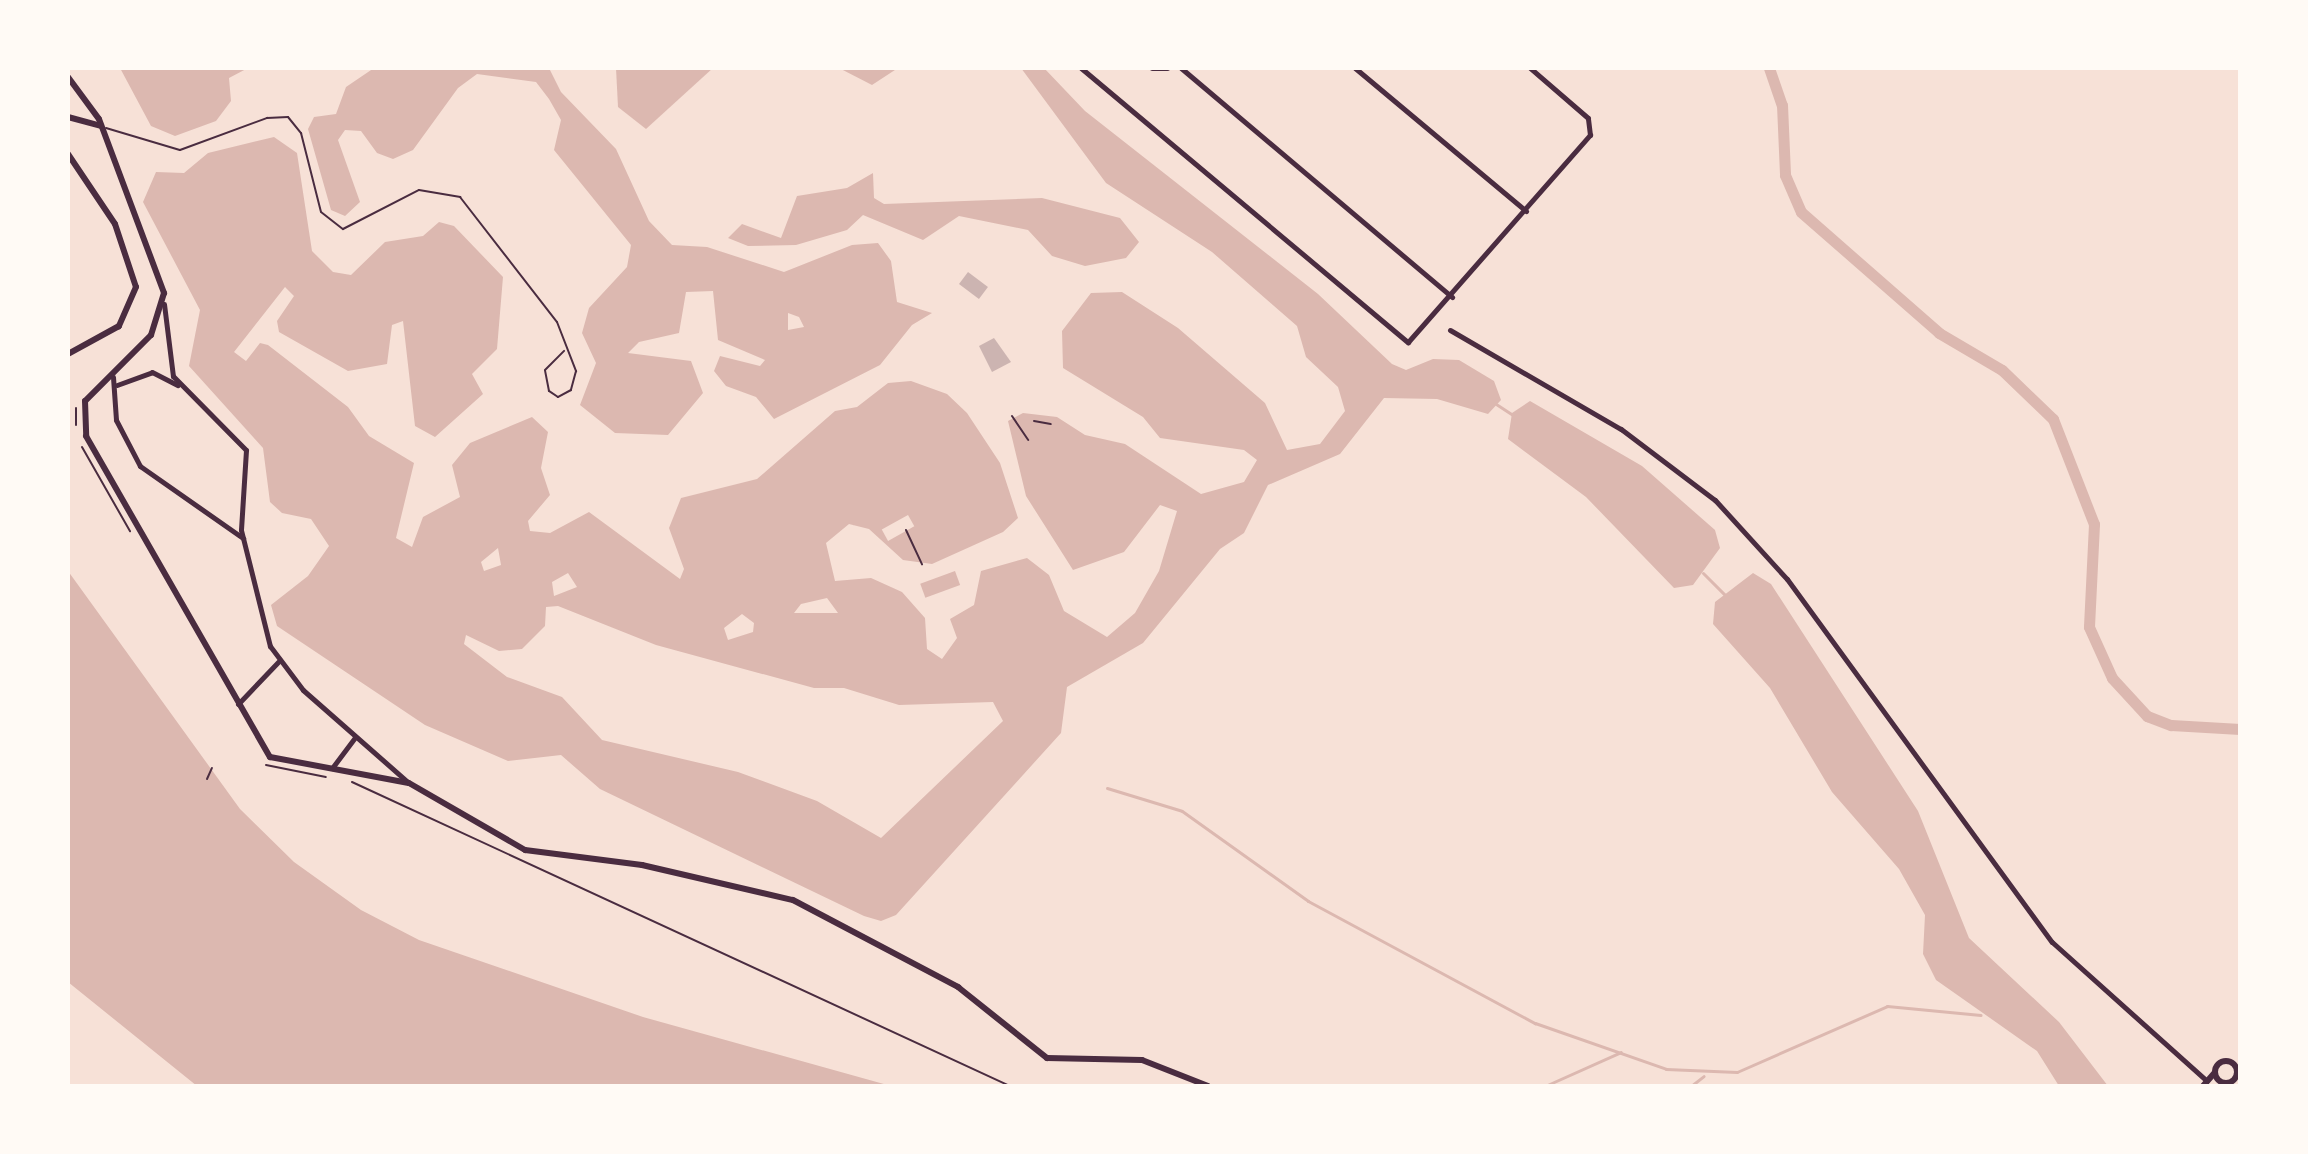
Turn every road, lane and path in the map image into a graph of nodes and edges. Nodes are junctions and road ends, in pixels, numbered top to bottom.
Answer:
1 (1081, 68) edge
2 (1152, 68) edge
3 (1167, 68) edge
4 (1181, 68) edge
5 (1355, 68) edge
6 (1530, 68) edge
7 (68, 77) edge
8 (68, 117) edge
9 (101, 126) junction
10 (68, 154) edge
11 (1526, 211) junction
12 (1452, 297) junction
13 (164, 304) junction
14 (1450, 330) dead end
15 (564, 351) junction
16 (68, 354) edge
17 (113, 377) junction
18 (117, 385) junction
19 (179, 385) junction
20 (79, 395) dead end
21 (1045, 415) dead end
22 (1012, 416) dead end
23 (1034, 421) dead end
24 (1044, 423) junction
25 (1051, 424) dead end
26 (77, 430) dead end
27 (1028, 440) dead end
28 (81, 442) dead end
29 (906, 530) dead end
30 (131, 533) dead end
31 (243, 538) junction
32 (922, 564) dead end
33 (279, 661) junction
34 (238, 704) junction
35 (355, 737) junction
36 (262, 758) dead end
37 (212, 768) dead end
38 (331, 769) junction
39 (336, 778) dead end
40 (207, 779) dead end
41 (344, 779) dead end
42 (409, 783) junction
43 (2215, 1072) junction
44 (2205, 1084) edge
45 (2232, 1084) edge
46 (1010, 1086) edge
47 (1208, 1086) edge

1 - 12 street
2 - 3 street
4 - 12 street
5 - 11 street
6 - 11 street
7 - 9 street
8 - 9 street
9 - 13 street
9 - 15 lane
10 - 16 street
11 - 12 street
13 - 17 street
13 - 19 street
14 - 44 street
15 - 15 lane
17 - 18 street
17 - 34 street
18 - 19 street
18 - 31 street
19 - 31 street
20 - 26 path
21 - 24 path
22 - 27 path
23 - 24 path
24 - 25 path
28 - 30 path
29 - 32 path
31 - 33 street
33 - 34 street
33 - 35 street
34 - 38 street
35 - 38 street
35 - 42 street
36 - 39 path
37 - 40 path
38 - 42 street
41 - 46 path
42 - 47 street
43 - 44 street
43 - 45 street
43 - 45 street

